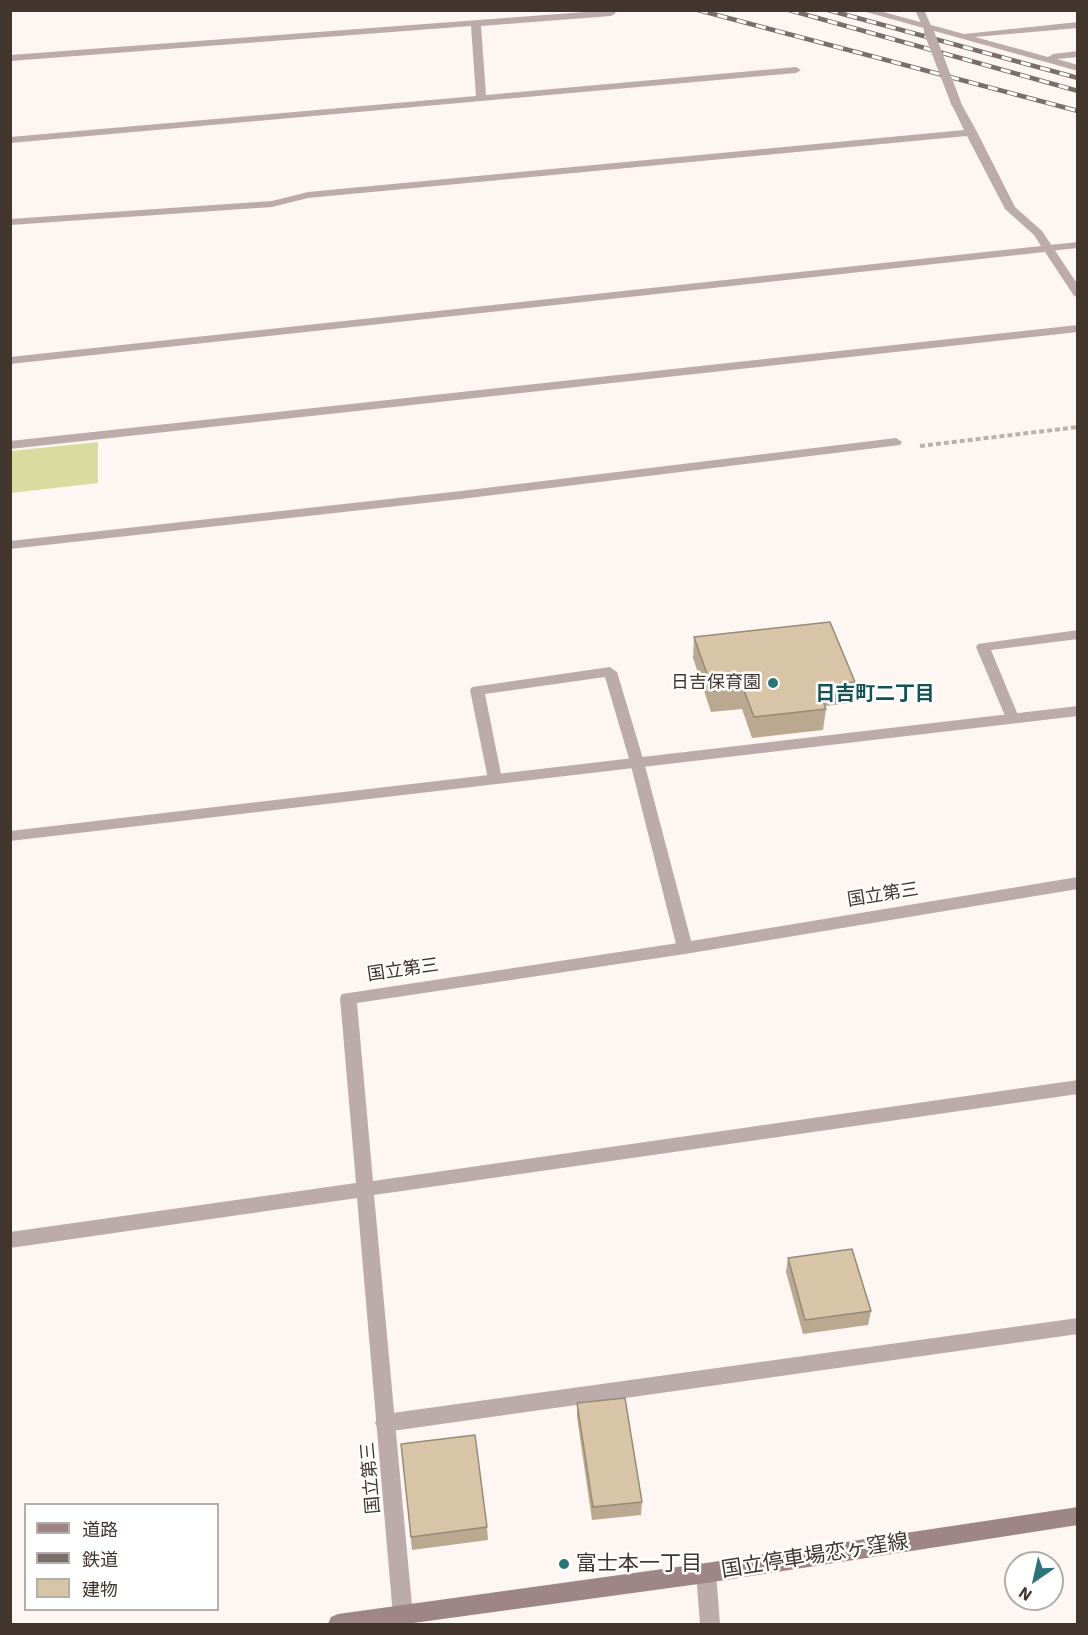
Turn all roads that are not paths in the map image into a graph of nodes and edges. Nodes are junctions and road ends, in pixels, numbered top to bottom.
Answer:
1 (862, 10) edge
2 (919, 10) edge
3 (611, 13) dead end
4 (476, 23) junction
5 (1077, 25) edge
6 (927, 30) junction
7 (959, 36) junction
8 (1077, 54) edge
9 (10, 58) edge
10 (1041, 58) junction
11 (1077, 68) edge
12 (796, 70) dead end
13 (482, 98) junction
14 (972, 132) junction
15 (10, 140) edge
16 (10, 222) edge
17 (1077, 245) edge
18 (1049, 248) junction
19 (1077, 294) edge
20 (1077, 328) edge
21 (10, 361) edge
22 (896, 442) road end
23 (10, 445) edge
24 (10, 545) edge
25 (1077, 634) edge
26 (1077, 711) edge
27 (1013, 720) junction
28 (637, 762) junction
29 (495, 778) junction
30 (10, 836) edge
31 (1077, 883) edge
32 (685, 948) junction
33 (1077, 1087) edge
34 (365, 1190) junction
35 (10, 1240) edge
36 (1077, 1326) edge
37 (385, 1423) junction
38 (1077, 1516) edge
39 (706, 1573) junction
40 (403, 1616) junction
41 (338, 1624) edge
42 (710, 1624) edge

1 - 6 street
2 - 6 street
3 - 4 street
4 - 9 street
4 - 13 street
5 - 7 street
6 - 7 street
6 - 14 street, bridge
7 - 10 street
8 - 10 street
10 - 11 street
12 - 13 street
13 - 15 street
14 - 16 street
14 - 18 street
17 - 18 street
18 - 19 street
18 - 21 street
20 - 23 street
22 - 24 street
25 - 27 street
26 - 27 street
27 - 28 street
28 - 29 street
28 - 29 street
28 - 32 street
29 - 30 street
31 - 32 street, 国立第三
32 - 34 street, 国立第三
33 - 34 street
34 - 35 street
34 - 37 street, 国立第三
36 - 37 street
37 - 40 street, 国立第三
38 - 39 main road, 国立停車場恋ヶ窪線
39 - 40 main road, 国立停車場恋ヶ窪線
39 - 42 street
40 - 41 main road, 国立停車場恋ヶ窪線

